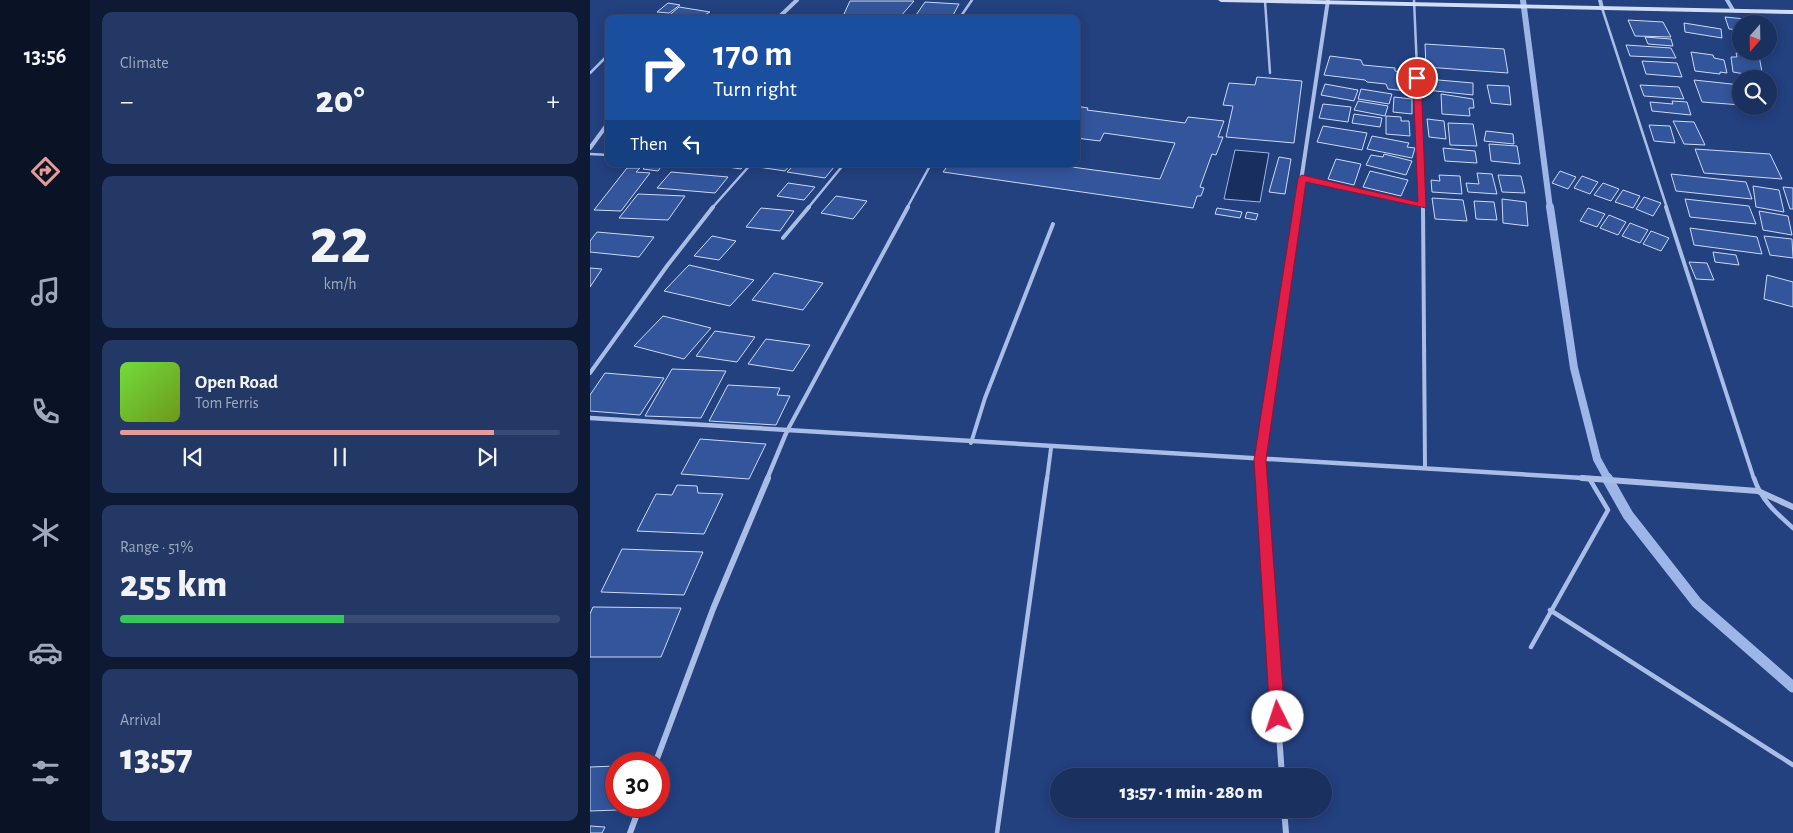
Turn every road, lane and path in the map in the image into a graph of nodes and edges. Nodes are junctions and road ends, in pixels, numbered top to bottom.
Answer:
1 (797, 0) edge
2 (972, 0) edge
3 (1221, 0) edge
4 (1600, 0) edge
5 (1727, 0) edge
6 (1265, 1) edge
7 (1327, 1) edge
8 (1414, 2) edge
9 (1602, 8) junction
10 (1733, 10) junction
11 (1793, 12) edge
12 (781, 15) edge
13 (962, 15) edge
14 (605, 58) edge
15 (590, 73) edge
16 (1270, 73) dead end
17 (605, 127) edge
18 (590, 148) edge
19 (590, 154) edge
20 (605, 154) edge
21 (748, 167) edge
22 (842, 167) edge
23 (929, 167) edge
24 (1302, 178) junction
25 (1423, 206) junction
26 (1053, 224) dead end
27 (783, 238) dead end
28 (590, 373) edge
29 (590, 418) edge
30 (787, 431) junction
31 (971, 443) junction
32 (1051, 448) junction
33 (1260, 460) junction
34 (1425, 468) junction
35 (1589, 478) junction
36 (1758, 491) junction
37 (1793, 507) edge
38 (1793, 528) edge
39 (1550, 610) junction
40 (1532, 647) dead end
41 (660, 752) edge
42 (1793, 765) edge
43 (1281, 768) edge
44 (636, 817) edge
45 (1285, 818) edge
46 (630, 833) edge
47 (997, 833) edge
48 (1286, 833) edge

1 - 12 street
2 - 13 lane
3 - 6 main road
4 - 9 street
5 - 10 street
6 - 7 main road
6 - 16 lane
7 - 8 main road
7 - 24 street
8 - 9 main road
8 - 25 lane
9 - 10 main road
9 - 36 lane
10 - 11 main road
14 - 15 lane
17 - 18 street
19 - 20 lane
21 - 28 lane
22 - 27 lane
23 - 30 lane
24 - 25 lane
24 - 33 street
25 - 34 lane
26 - 31 lane
29 - 30 street
30 - 31 street
30 - 41 street
31 - 32 street
32 - 33 street
32 - 47 lane
33 - 34 street
33 - 43 street
34 - 35 street
35 - 36 street
35 - 39 lane
36 - 37 street
36 - 38 lane
39 - 40 lane
39 - 42 lane
44 - 46 street
45 - 48 street

